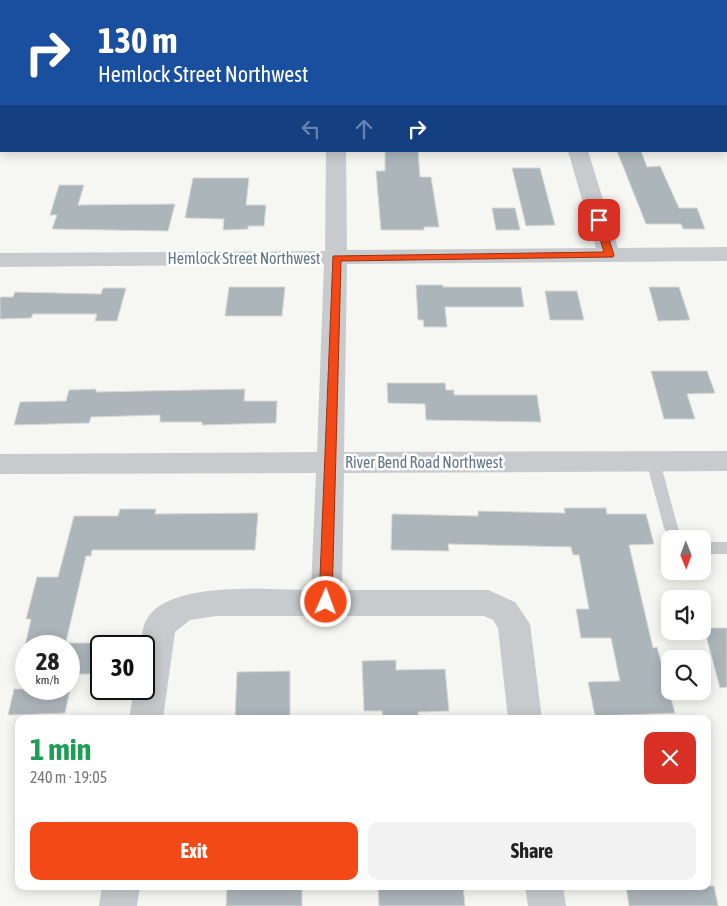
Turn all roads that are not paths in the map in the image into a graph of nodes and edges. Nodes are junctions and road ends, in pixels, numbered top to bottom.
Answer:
1 (336, 152) edge
2 (578, 152) edge
3 (727, 254) edge
4 (609, 255) junction
5 (336, 258) junction
6 (0, 260) edge
7 (653, 461) junction
8 (727, 461) edge
9 (330, 463) junction
10 (0, 464) edge
11 (673, 530) edge
12 (711, 548) edge
13 (726, 548) edge
14 (326, 602) junction
15 (147, 715) edge
16 (525, 715) edge
17 (120, 890) edge
18 (544, 890) edge
19 (118, 906) edge
20 (546, 906) edge

1 - 5 street
2 - 4 street
3 - 4 street, Hemlock Street Northwest
4 - 5 street, Hemlock Street Northwest
5 - 6 street, Hemlock Street Northwest
5 - 9 street
7 - 8 street, River Bend Road Northwest
7 - 9 street, River Bend Road Northwest
7 - 11 lane
9 - 10 street, River Bend Road Northwest
9 - 14 street
12 - 13 lane
14 - 15 street
14 - 16 street
17 - 19 street
18 - 20 street

